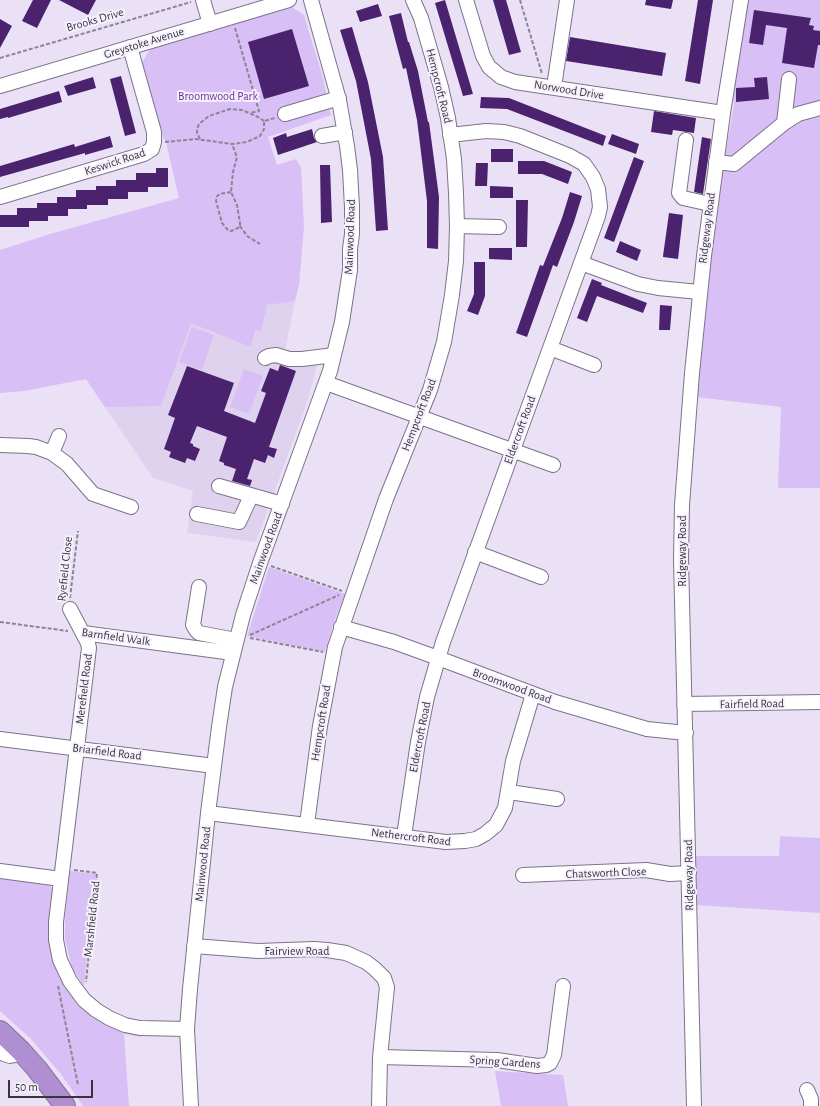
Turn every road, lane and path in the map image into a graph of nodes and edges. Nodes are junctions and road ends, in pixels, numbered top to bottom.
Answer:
1 (196, 0) edge
2 (203, 0) edge
3 (289, 0) edge
4 (311, 0) edge
5 (413, 0) edge
6 (466, 0) edge
7 (520, 0) edge
8 (567, 0) edge
9 (741, 0) edge
10 (232, 17) junction
11 (210, 24) junction
12 (130, 47) junction
13 (0, 58) edge
14 (789, 79) dead end
15 (0, 86) edge
16 (550, 87) junction
17 (339, 98) junction
18 (820, 108) edge
19 (250, 113) junction
20 (723, 113) junction
21 (285, 114) joint
22 (264, 121) junction
23 (784, 123) junction
24 (345, 132) junction
25 (450, 135) junction
26 (322, 136) dead end
27 (200, 139) junction
28 (686, 140) dead end
29 (154, 142) junction
30 (232, 144) junction
31 (716, 162) junction
32 (231, 192) junction
33 (0, 197) edge
34 (710, 204) junction
35 (240, 226) junction
36 (457, 226) junction
37 (500, 227) dead end
38 (260, 244) dead end
39 (581, 263) junction
40 (699, 292) junction
41 (550, 348) junction
42 (334, 355) junction
43 (265, 358) dead end
44 (596, 366) dead end
45 (326, 383) junction
46 (419, 417) junction
47 (59, 436) dead end
48 (0, 445) edge
49 (512, 451) junction
50 (52, 453) junction
51 (555, 466) dead end
52 (219, 486) dead end
53 (251, 496) junction
54 (282, 504) junction
55 (131, 507) dead end
56 (197, 514) dead end
57 (78, 531) dead end
58 (475, 552) junction
59 (260, 563) junction
60 (543, 578) dead end
61 (199, 587) dead end
62 (70, 609) joint
63 (0, 622) edge
64 (342, 627) junction
65 (83, 633) junction
66 (234, 647) junction
67 (334, 654) junction
68 (438, 658) junction
69 (533, 694) junction
70 (820, 702) edge
71 (684, 704) junction
72 (686, 733) junction
73 (0, 739) edge
74 (77, 749) junction
75 (214, 766) junction
76 (509, 792) junction
77 (559, 799) dead end
78 (208, 813) junction
79 (307, 824) junction
80 (404, 836) junction
81 (0, 871) edge
82 (62, 873) junction
83 (689, 873) junction
84 (523, 875) dead end
85 (194, 946) junction
86 (57, 983) dead end
87 (563, 985) dead end
88 (84, 1000) junction
89 (187, 1029) junction
90 (0, 1031) edge
91 (0, 1050) edge
92 (21, 1051) junction
93 (380, 1057) junction
94 (78, 1085) dead end
95 (807, 1090) dead end
96 (65, 1106) edge
97 (192, 1106) edge
98 (379, 1106) edge
99 (694, 1106) edge
100 (810, 1106) edge

1 - 13 path, Brooks Drive
2 - 11 street
3 - 10 street, Greystoke Avenue
4 - 17 street, Mainwood Road
5 - 25 street, Hempcroft Road
6 - 16 street, Norwood Drive
7 - 16 path
8 - 16 street
9 - 20 street, Ridgeway Road
10 - 11 street, Greystoke Avenue
10 - 19 path
11 - 12 street, Greystoke Avenue
12 - 15 street, Greystoke Avenue
12 - 29 street, Keswick Road
14 - 23 street
16 - 20 street, Norwood Drive
17 - 21 street
17 - 24 street, Mainwood Road
18 - 23 street
19 - 22 path
19 - 27 path
20 - 31 street, Ridgeway Road
21 - 22 path
22 - 30 path
23 - 31 street
24 - 26 street
24 - 42 street, Mainwood Road
25 - 36 street, Hempcroft Road
25 - 39 street, Eldercroft Road
27 - 29 path
27 - 30 path
28 - 34 street
29 - 33 street, Keswick Road
30 - 32 path
31 - 34 street, Ridgeway Road
32 - 35 path
32 - 35 path
34 - 40 street, Ridgeway Road
35 - 38 path
36 - 37 street
36 - 46 street, Hempcroft Road
39 - 40 street
39 - 41 street, Eldercroft Road
40 - 71 street, Ridgeway Road
41 - 44 street
41 - 49 street, Eldercroft Road
42 - 43 street
42 - 45 street, Mainwood Road
45 - 46 street
45 - 54 street, Mainwood Road
46 - 49 street
46 - 64 street, Hempcroft Road
47 - 50 street
48 - 50 street
49 - 51 street
49 - 58 street, Eldercroft Road
50 - 55 street
52 - 53 street
53 - 54 street
53 - 56 street
54 - 59 street, Mainwood Road
57 - 62 path, Ryefield Close
58 - 60 street
58 - 68 street, Eldercroft Road
59 - 66 street, Mainwood Road
59 - 67 path
61 - 66 street
62 - 65 street, Merefield Road
63 - 65 path, Barnfield Walk
64 - 67 street, Hempcroft Road
64 - 68 street, Broomwood Road
65 - 66 street, Barnfield Walk
65 - 74 street, Merefield Road
66 - 75 street, Mainwood Road
67 - 79 street, Hempcroft Road
68 - 69 street, Broomwood Road
68 - 80 street, Eldercroft Road
69 - 72 street, Broomwood Road
69 - 76 street, Nethercroft Road
70 - 71 street, Fairfield Road
71 - 72 street, Ridgeway Road
72 - 83 street, Ridgeway Road
73 - 74 street, Briarfield Road
74 - 75 street, Briarfield Road
74 - 82 street
75 - 78 street, Mainwood Road
76 - 77 street
76 - 80 street, Nethercroft Road
78 - 79 street, Nethercroft Road
78 - 85 street, Mainwood Road
79 - 80 street, Nethercroft Road
81 - 82 street
82 - 88 street
82 - 88 path, Marshfield Road
83 - 84 street, Chatsworth Close
83 - 99 street, Ridgeway Road
85 - 89 street, Mainwood Road
85 - 93 street, Fairview Road
86 - 94 path
87 - 93 street, Spring Gardens
88 - 89 street
89 - 97 street, Mainwood Road
90 - 92 highway
91 - 92 street
92 - 96 highway
93 - 98 street, Fairview Road
95 - 100 street

